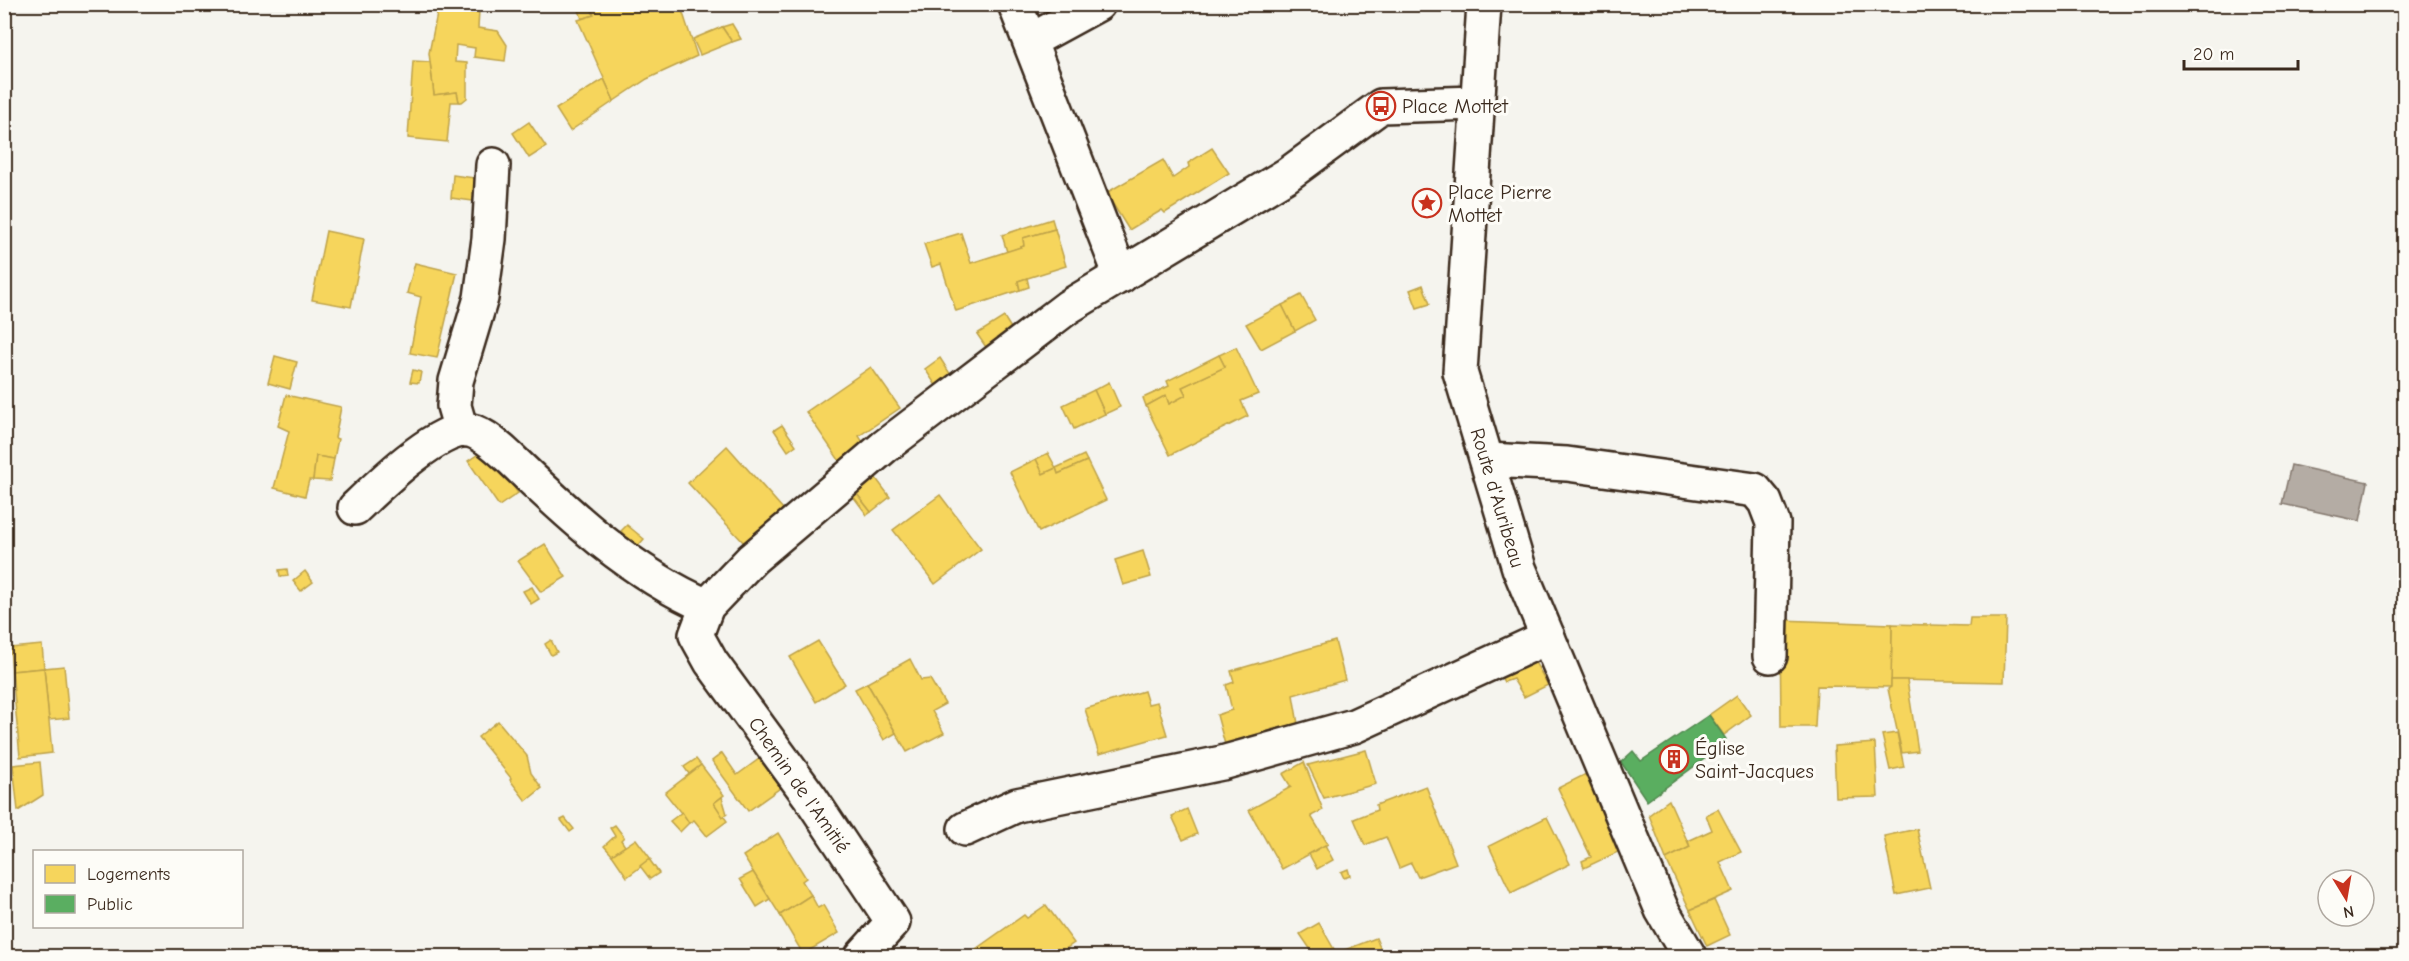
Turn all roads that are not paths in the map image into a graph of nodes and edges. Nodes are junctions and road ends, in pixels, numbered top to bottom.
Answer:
1 (1015, 4) edge
2 (1098, 4) edge
3 (1484, 4) edge
4 (1030, 41) junction
5 (1476, 103) junction
6 (493, 165) dead end
7 (1121, 276) junction
8 (461, 430) junction
9 (1486, 460) junction
10 (355, 508) dead end
11 (707, 606) junction
12 (1548, 637) junction
13 (1770, 657) dead end
14 (965, 829) dead end
15 (862, 957) edge
16 (1689, 957) edge

1 - 4 street
2 - 4 street
3 - 5 street, Route d'Auribeau
4 - 7 street
5 - 7 street
5 - 9 street, Route d'Auribeau
6 - 8 street
7 - 11 street
8 - 10 street
8 - 11 street
9 - 12 street, Route d'Auribeau
9 - 13 street
11 - 15 street, Chemin de l'Amitié
12 - 14 street
12 - 16 street, Route d'Auribeau

